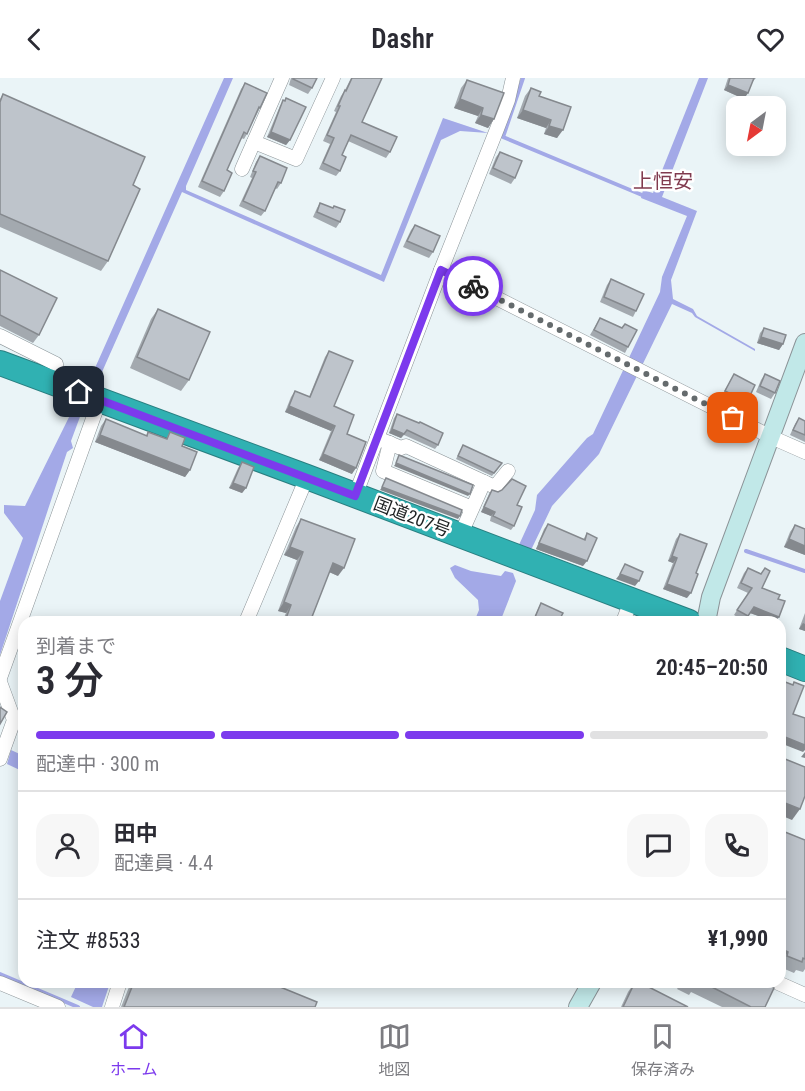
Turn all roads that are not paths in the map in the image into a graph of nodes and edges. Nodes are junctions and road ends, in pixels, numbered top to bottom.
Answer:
1 (282, 78) edge
2 (333, 78) edge
3 (513, 78) edge
4 (254, 142) junction
5 (242, 169) dead end
6 (441, 270) junction
7 (0, 336) edge
8 (805, 343) edge
9 (0, 363) edge
10 (59, 384) junction
11 (100, 399) junction
12 (771, 437) junction
13 (377, 438) junction
14 (390, 443) junction
15 (805, 452) edge
16 (508, 471) dead end
17 (307, 477) junction
18 (484, 482) junction
19 (355, 496) junction
20 (472, 508) junction
21 (460, 536) junction
22 (627, 612) edge
23 (23, 616) edge
24 (249, 616) edge
25 (652, 616) edge
26 (707, 616) edge
27 (18, 629) edge
28 (786, 661) edge
29 (805, 669) edge
30 (0, 680) edge
31 (0, 759) edge
32 (0, 983) edge
33 (786, 986) edge
34 (118, 988) edge
35 (589, 988) edge
36 (805, 995) edge
37 (58, 1007) edge
38 (112, 1007) edge
39 (578, 1007) edge

1 - 4 street
2 - 4 street
3 - 6 street
4 - 5 street
6 - 12 street
6 - 13 street
7 - 10 street
8 - 12 street
9 - 10 highway, 国道207号
10 - 11 highway, 国道207号
11 - 17 highway, 国道207号
11 - 23 street
12 - 15 street
12 - 26 street
13 - 14 street
13 - 19 street
14 - 18 street
14 - 20 street
16 - 18 street
17 - 19 highway, 国道207号
17 - 24 street
18 - 20 street
19 - 21 highway, 国道207号
20 - 21 street
21 - 22 highway, 国道207号
22 - 25 highway, 国道207号
27 - 30 street
28 - 29 highway
30 - 31 street
32 - 37 street
33 - 36 street
34 - 38 street
35 - 39 street

